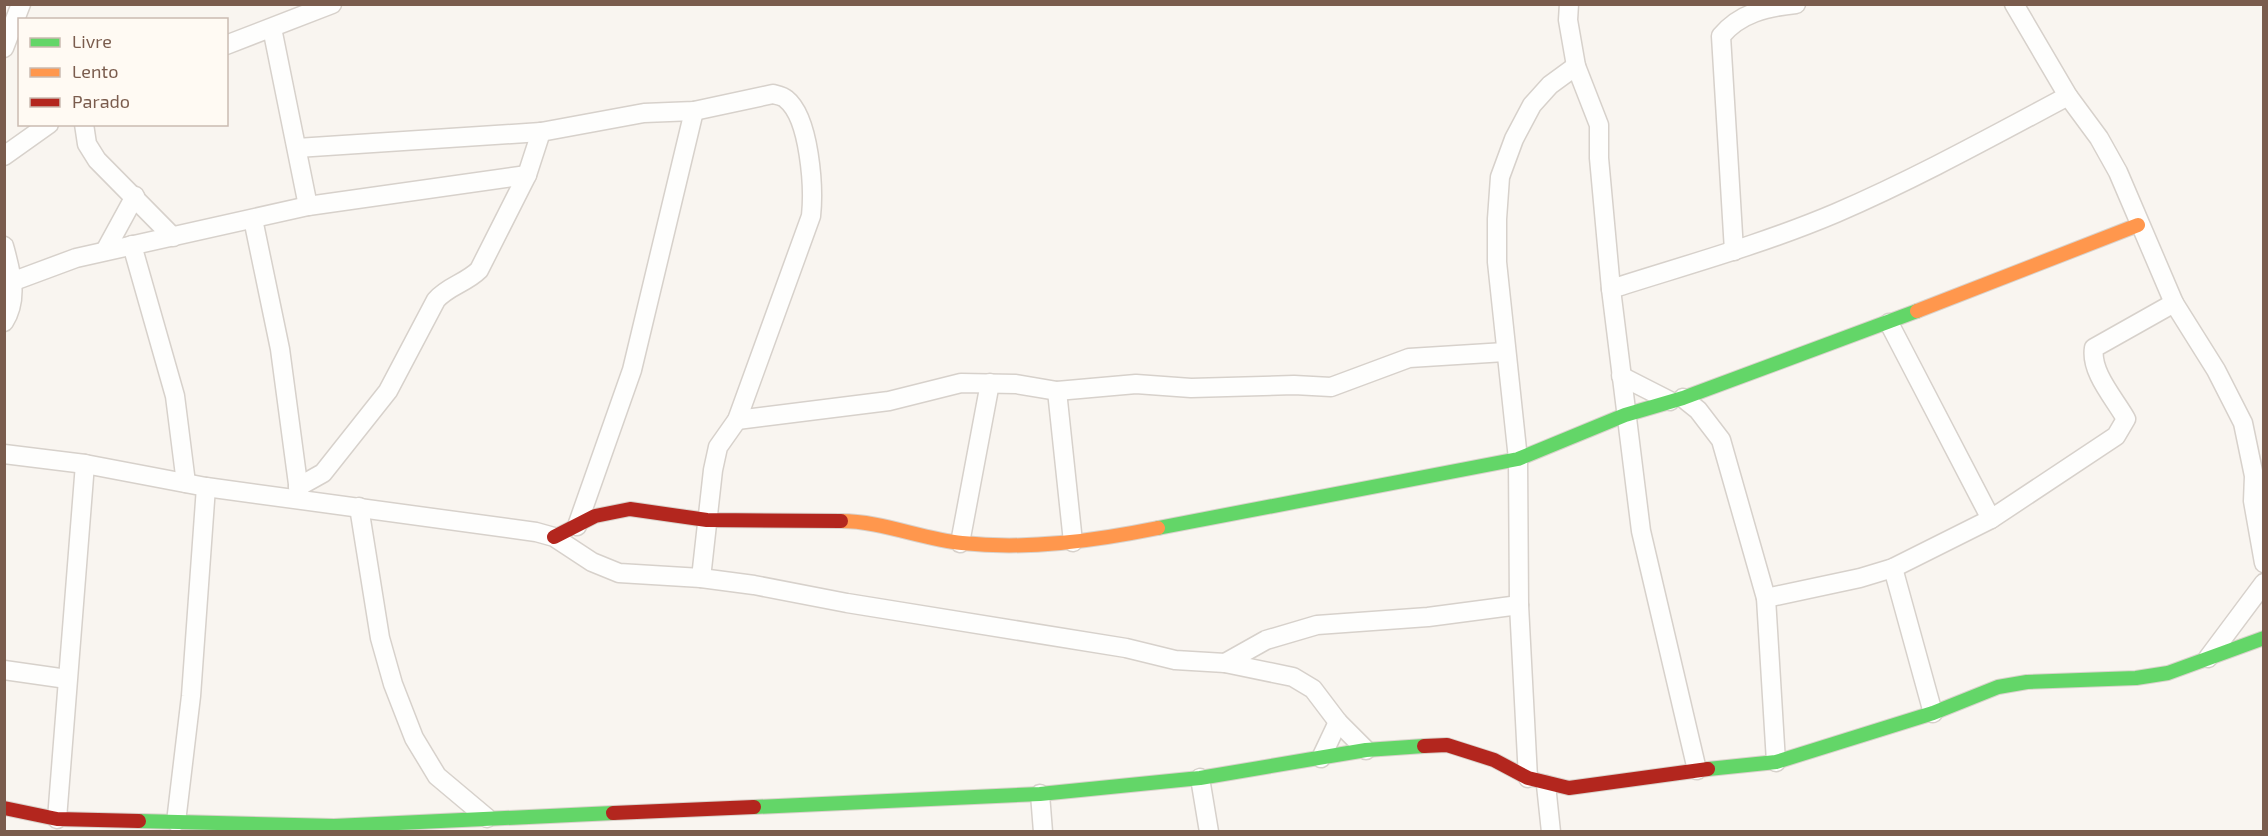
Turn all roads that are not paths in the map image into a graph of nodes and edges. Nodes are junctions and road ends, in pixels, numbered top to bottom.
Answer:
1 (21, 4) edge
2 (332, 4) edge
3 (1569, 4) edge
4 (1796, 4) edge
5 (2014, 4) edge
6 (273, 28) junction
7 (228, 44) edge
8 (4, 48) edge
9 (1576, 66) junction
10 (2068, 96) junction
11 (694, 111) junction
12 (46, 126) edge
13 (84, 126) edge
14 (541, 132) junction
15 (297, 148) junction
16 (4, 156) edge
17 (527, 175) junction
18 (135, 196) junction
19 (308, 206) junction
20 (253, 219) junction
21 (2138, 225) junction
22 (173, 237) junction
23 (132, 245) junction
24 (4, 246) edge
25 (105, 251) junction
26 (1734, 251) junction
27 (14, 281) junction
28 (1611, 289) junction
29 (2174, 303) junction
30 (4, 322) edge
31 (1889, 323) junction
32 (1505, 352) junction
33 (1621, 376) junction
34 (990, 383) junction
35 (1057, 391) junction
36 (1676, 399) junction
37 (1625, 415) junction
38 (737, 420) junction
39 (4, 454) edge
40 (1518, 459) junction
41 (85, 464) junction
42 (186, 483) junction
43 (206, 487) junction
44 (299, 493) junction
45 (359, 507) junction
46 (1991, 519) junction
47 (707, 520) junction
48 (578, 526) junction
49 (554, 537) junction
50 (1073, 542) junction
51 (960, 543) junction
52 (2264, 563) edge
53 (1893, 568) junction
54 (701, 578) junction
55 (2264, 583) edge
56 (1766, 598) junction
57 (1519, 605) junction
58 (2264, 638) edge
59 (2208, 658) junction
60 (1226, 663) junction
61 (4, 670) edge
62 (67, 679) junction
63 (1933, 713) junction
64 (1338, 722) junction
65 (1366, 750) junction
66 (1321, 758) junction
67 (1776, 762) junction
68 (1697, 770) junction
69 (1200, 778) junction
70 (1528, 778) junction
71 (1546, 784) junction
72 (1040, 794) junction
73 (4, 807) edge
74 (487, 818) junction
75 (57, 819) junction
76 (176, 822) junction
77 (568, 823) edge
78 (1043, 831) edge
79 (1209, 831) edge
80 (1551, 831) edge

1 - 8 street
2 - 6 street
3 - 9 street
4 - 26 street
5 - 10 street
6 - 7 street
6 - 15 street
9 - 28 street
9 - 32 street
10 - 21 street
10 - 26 street
11 - 14 street
11 - 38 street
11 - 48 street
12 - 16 street
13 - 18 street
14 - 15 street
14 - 17 street
15 - 19 street
17 - 19 street
17 - 44 street
18 - 22 street
18 - 25 street
19 - 20 street
20 - 22 street
20 - 44 street
21 - 29 street
21 - 31 street
22 - 23 street
23 - 25 street
23 - 42 street
24 - 27 street
25 - 27 street
26 - 28 street
27 - 30 street
28 - 33 street
29 - 46 street
29 - 52 street
31 - 36 street
31 - 46 street
32 - 35 street
32 - 40 street
33 - 36 street
33 - 37 street
34 - 35 street
34 - 38 street
34 - 51 street
35 - 50 street
36 - 37 street
36 - 56 street
37 - 40 street
37 - 68 street
38 - 47 street
39 - 41 street
40 - 50 street
40 - 57 street
41 - 42 street
41 - 62 street
42 - 43 street
43 - 44 street
43 - 76 street
44 - 45 street
45 - 49 street
45 - 74 street
46 - 53 street
47 - 48 street
47 - 51 street
47 - 54 street
48 - 49 street
49 - 54 street
50 - 51 street
53 - 56 street
53 - 63 street
54 - 60 street
55 - 59 street
56 - 67 street
57 - 60 street
57 - 70 street
58 - 59 street
59 - 63 street
60 - 64 street
61 - 62 street
62 - 75 street
63 - 67 street
64 - 65 street
64 - 66 street
65 - 66 street
65 - 70 street
66 - 69 street
67 - 68 street
68 - 71 street
69 - 72 street
69 - 79 street
70 - 71 street
71 - 80 street
72 - 77 street
72 - 78 street
73 - 75 street
74 - 76 street
74 - 77 street
75 - 76 street

